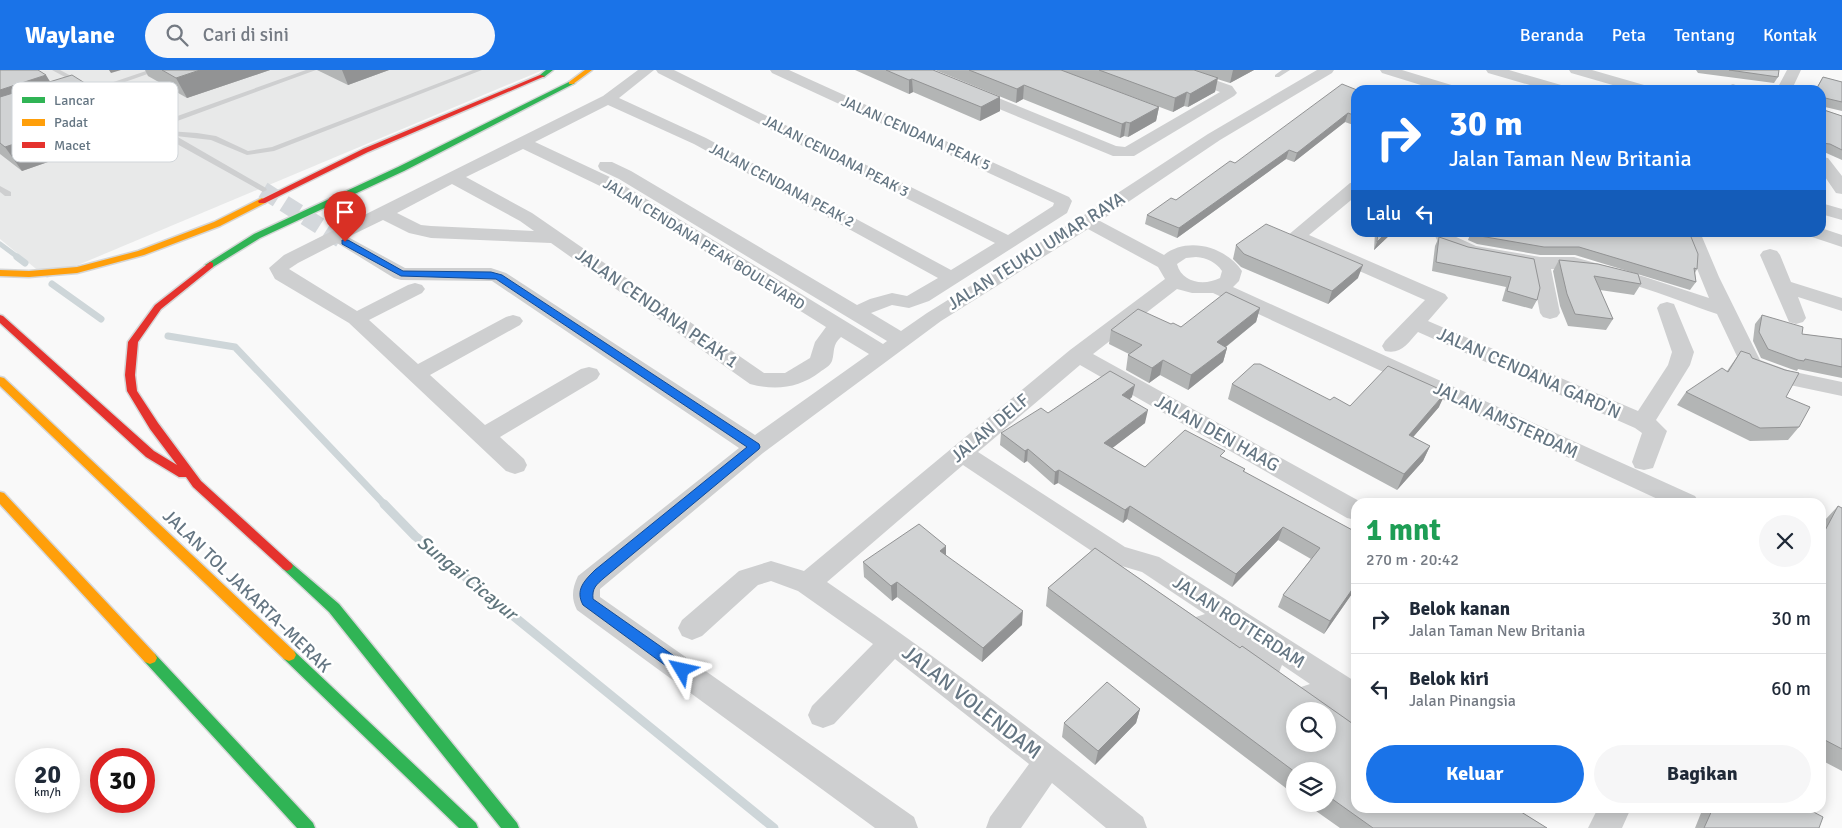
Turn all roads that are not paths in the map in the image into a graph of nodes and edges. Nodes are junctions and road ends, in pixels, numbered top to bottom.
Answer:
1 (54, 70) edge
2 (156, 70) edge
3 (313, 70) edge
4 (479, 70) edge
5 (589, 70) edge
6 (647, 70) edge
7 (663, 70) edge
8 (777, 70) edge
9 (917, 70) edge
10 (1173, 70) edge
11 (1287, 70) edge
12 (1327, 70) edge
13 (1387, 70) edge
14 (1493, 70) edge
15 (1576, 70) edge
16 (1627, 70) edge
17 (1794, 70) edge
18 (546, 73) edge
19 (1276, 76) dead end
20 (1614, 81) junction
21 (78, 82) edge
22 (119, 82) edge
23 (1436, 85) edge
24 (1546, 85) edge
25 (1628, 85) edge
26 (1786, 85) edge
27 (608, 99) junction
28 (1162, 116) dead end
29 (178, 118) edge
30 (1180, 123) junction
31 (539, 133) junction
32 (178, 134) edge
33 (1208, 134) junction
34 (178, 141) edge
35 (522, 142) junction
36 (1842, 160) edge
37 (1826, 162) edge
38 (1826, 166) edge
39 (452, 177) junction
40 (0, 188) edge
41 (1842, 189) edge
42 (263, 190) tunnel mouth
43 (1351, 191) edge
44 (656, 193) junction
45 (8, 194) dead end
46 (638, 202) junction
47 (1826, 210) edge
48 (383, 213) junction
49 (1842, 215) edge
50 (1092, 217) junction
51 (717, 230) junction
52 (1826, 235) edge
53 (1444, 237) edge
54 (1693, 237) edge
55 (556, 238) junction
56 (697, 239) junction
57 (1842, 241) edge
58 (345, 242) tunnel mouth
59 (1008, 242) junction
60 (1770, 255) dead end
61 (1540, 263) junction
62 (1174, 266) junction
63 (0, 273) edge
64 (952, 278) junction
65 (1224, 282) junction
66 (1782, 286) junction
67 (415, 289) dead end
68 (1842, 305) edge
69 (1667, 308) dead end
70 (1724, 310) junction
71 (1550, 314) dead end
72 (1319, 317) dead end
73 (0, 318) edge
74 (1796, 318) dead end
75 (356, 319) junction
76 (847, 320) junction
77 (513, 321) dead end
78 (1415, 323) junction
79 (900, 340) junction
80 (1393, 346) dead end
81 (882, 354) junction
82 (1078, 355) junction
83 (415, 374) junction
84 (589, 374) dead end
85 (0, 380) edge
86 (1842, 389) edge
87 (1643, 422) junction
88 (484, 436) junction
89 (755, 447) junction
90 (961, 452) junction
91 (1644, 462) dead end
92 (515, 465) dead end
93 (198, 484) junction
94 (0, 496) edge
95 (1678, 498) edge
96 (1351, 508) edge
97 (1117, 555) junction
98 (808, 583) junction
99 (692, 628) dead end
100 (893, 642) junction
101 (1351, 695) edge
102 (823, 715) dead end
103 (1351, 722) edge
104 (1049, 762) junction
105 (1612, 813) edge
106 (307, 828) edge
107 (470, 828) edge
108 (512, 828) edge
109 (902, 828) edge
110 (1002, 828) edge
111 (1131, 828) edge
112 (1604, 828) edge

1 - 21 lane
2 - 22 lane
3 - 29 lane
4 - 32 lane
5 - 93 main road
6 - 27 street
7 - 59 street, JALAN CENDANA PEAK 3
8 - 59 street, JALAN CENDANA PEAK 5
9 - 30 street
10 - 30 street
11 - 19 lane
12 - 33 street, JALAN TEUKU UMAR RAYA
13 - 23 street
14 - 24 street
15 - 20 street
16 - 20 street
17 - 26 street
18 - 63 main road
20 - 25 street
27 - 31 street
27 - 64 street, JALAN CENDANA PEAK 2
28 - 30 street
30 - 33 street
31 - 35 street
31 - 44 street, JALAN CENDANA PEAK BOULEVARD
33 - 50 street, JALAN TEUKU UMAR RAYA
34 - 42 lane
35 - 39 street
35 - 46 street, JALAN CENDANA PEAK BOULEVARD
36 - 37 street
38 - 41 street
39 - 48 street
39 - 55 street, JALAN CENDANA PEAK 1
40 - 45 lane
43 - 78 street, JALAN CENDANA GARD'N
44 - 46 street
44 - 51 street, JALAN CENDANA PEAK BOULEVARD
46 - 56 street, JALAN CENDANA PEAK BOULEVARD
47 - 49 street
48 - 55 street, JALAN CENDANA PEAK 1
48 - 75 street
50 - 62 street
50 - 79 street, JALAN TEUKU UMAR RAYA
51 - 56 street
51 - 76 street, JALAN CENDANA PEAK BOULEVARD
52 - 57 street
53 - 61 street
54 - 70 street
55 - 76 street, JALAN CENDANA PEAK 1
56 - 76 street, JALAN CENDANA PEAK BOULEVARD
58 - 89 street
59 - 64 street
60 - 66 street
61 - 70 street
61 - 71 street
62 - 65 street
62 - 65 street
62 - 82 street, JALAN DELF
64 - 76 street
65 - 72 street
65 - 95 street, JALAN AMSTERDAM
66 - 68 street
66 - 74 street
67 - 75 street
69 - 87 street, JALAN CENDANA GARD'N
70 - 86 street
73 - 93 main road
75 - 83 street
76 - 79 street, JALAN CENDANA PEAK BOULEVARD
76 - 81 street, JALAN CENDANA PEAK BOULEVARD
77 - 83 street
78 - 80 street, JALAN CENDANA GARD'N
78 - 87 street, JALAN CENDANA GARD'N
79 - 81 street, JALAN TEUKU UMAR RAYA
81 - 89 street, JALAN TEUKU UMAR RAYA
82 - 90 street, JALAN DELF
82 - 96 street, JALAN DEN HAAG
83 - 88 street
84 - 88 street
85 - 107 main road, JALAN TOL JAKARTA–MERAK
87 - 91 street, JALAN CENDANA GARD'N
88 - 92 street
89 - 109 street, JALAN TEUKU UMAR RAYA
90 - 97 street, JALAN ROTTERDAM
90 - 98 street, JALAN DELF
93 - 108 main road
94 - 106 main road
97 - 101 street, JALAN ROTTERDAM
97 - 103 street, JALAN ROTTERDAM
98 - 99 street, JALAN VOLENDAM
98 - 100 street, JALAN VOLENDAM
100 - 102 street
100 - 104 street, JALAN VOLENDAM
104 - 110 street
104 - 111 street, JALAN VOLENDAM
105 - 112 street

